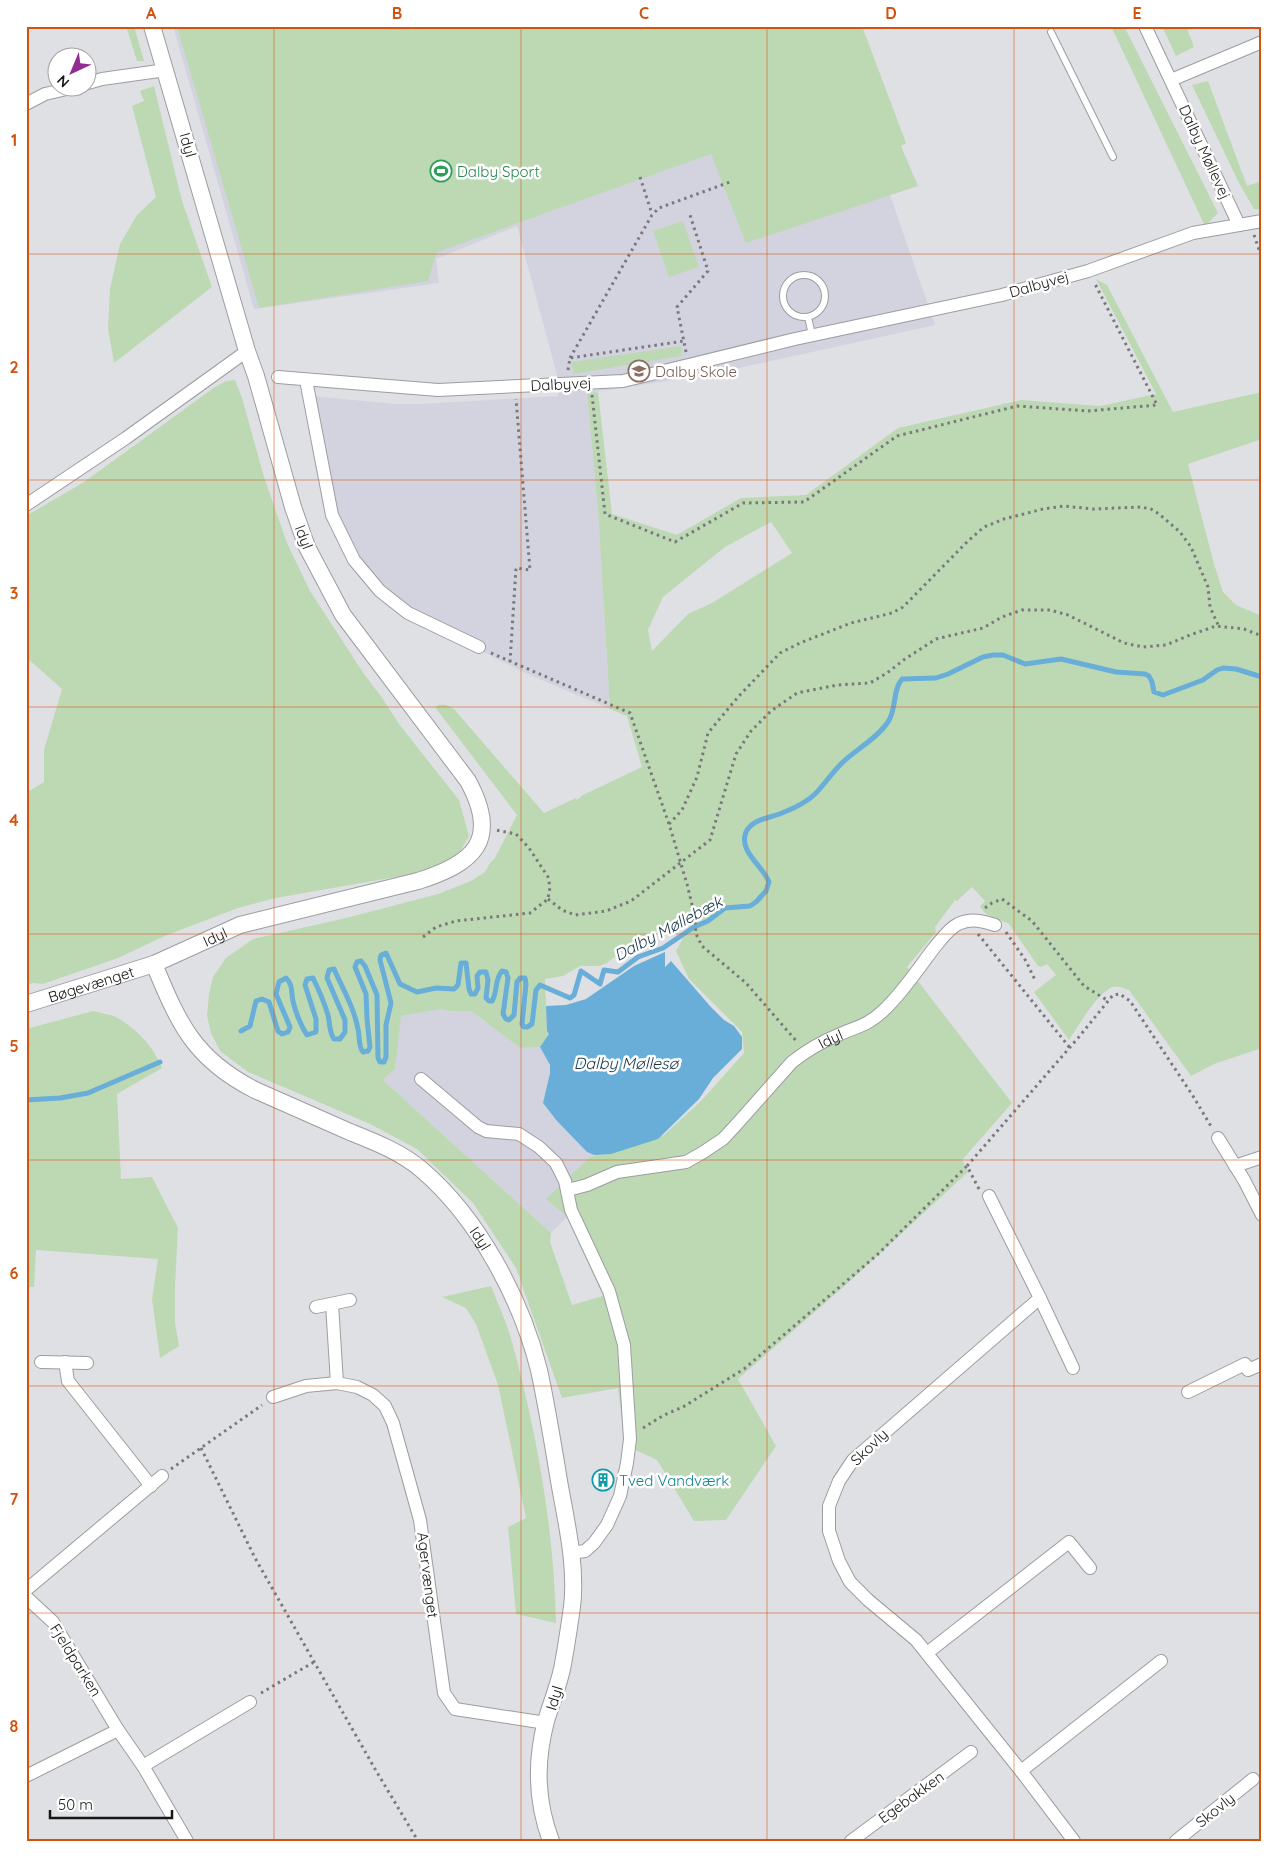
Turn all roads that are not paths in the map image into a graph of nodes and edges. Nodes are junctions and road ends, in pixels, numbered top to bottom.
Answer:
1 (152, 26) edge
2 (1145, 26) edge
3 (1051, 32) dead end
4 (1262, 42) edge
5 (166, 70) junction
6 (1171, 80) junction
7 (98, 81) edge
8 (48, 93) edge
9 (26, 104) edge
10 (1112, 157) dead end
11 (1250, 223) edge
12 (808, 317) junction
13 (812, 335) junction
14 (247, 351) junction
15 (278, 376) dead end
16 (306, 380) junction
17 (26, 505) edge
18 (479, 647) road end
19 (995, 925) road end
20 (154, 964) junction
21 (26, 1004) edge
22 (422, 1079) dead end
23 (1218, 1138) road end
24 (1262, 1156) edge
25 (1235, 1166) junction
26 (568, 1190) junction
27 (989, 1196) road end
28 (1262, 1215) edge
29 (1040, 1298) junction
30 (350, 1300) dead end
31 (332, 1304) junction
32 (316, 1307) dead end
33 (41, 1362) dead end
34 (65, 1362) junction
35 (86, 1363) dead end
36 (1262, 1364) edge
37 (1073, 1368) dead end
38 (337, 1383) junction
39 (1188, 1392) dead end
40 (273, 1398) road end
41 (162, 1476) road end
42 (151, 1486) junction
43 (571, 1553) junction
44 (1090, 1568) dead end
45 (26, 1590) edge
46 (26, 1597) edge
47 (927, 1654) junction
48 (1161, 1661) dead end
49 (250, 1702) road end
50 (546, 1723) junction
51 (118, 1730) junction
52 (971, 1752) dead end
53 (144, 1766) junction
54 (1021, 1771) junction
55 (26, 1776) edge
56 (1253, 1779) dead end
57 (187, 1841) edge
58 (551, 1841) edge
59 (851, 1841) edge
60 (1074, 1841) edge
61 (1176, 1841) edge

1 - 5 street, Idyl
2 - 6 street, Dalby Møllevej
3 - 10 lane
4 - 6 street
5 - 7 street
5 - 14 street, Idyl
6 - 11 street, Dalby Møllevej
8 - 9 street
11 - 13 street, Dalbyvej
12 - 12 lane
12 - 13 lane
13 - 16 street, Dalbyvej
14 - 17 street
14 - 20 street, Idyl
15 - 16 street, Dalbyvej
16 - 18 street
19 - 26 street, Idyl
20 - 21 street, Bøgevænget
20 - 43 street, Idyl
22 - 26 street
23 - 25 street
24 - 25 street
25 - 28 street
26 - 43 street
27 - 29 street
29 - 37 street
29 - 47 street, Skovly
30 - 31 street
31 - 32 street
31 - 38 street
33 - 34 street
34 - 35 street
34 - 42 street
36 - 39 street
38 - 40 street, Agervænget
38 - 50 street, Agervænget
41 - 42 street
42 - 45 street
43 - 50 street, Idyl
44 - 47 street
46 - 51 street, Fjeldparken
47 - 54 street, Skovly
48 - 54 street
49 - 53 street
50 - 58 street, Idyl
51 - 53 street, Fjeldparken
51 - 55 street
52 - 59 street, Egebakken
53 - 57 street, Fjeldparken
54 - 60 street, Skovly
56 - 61 street, Skovly

